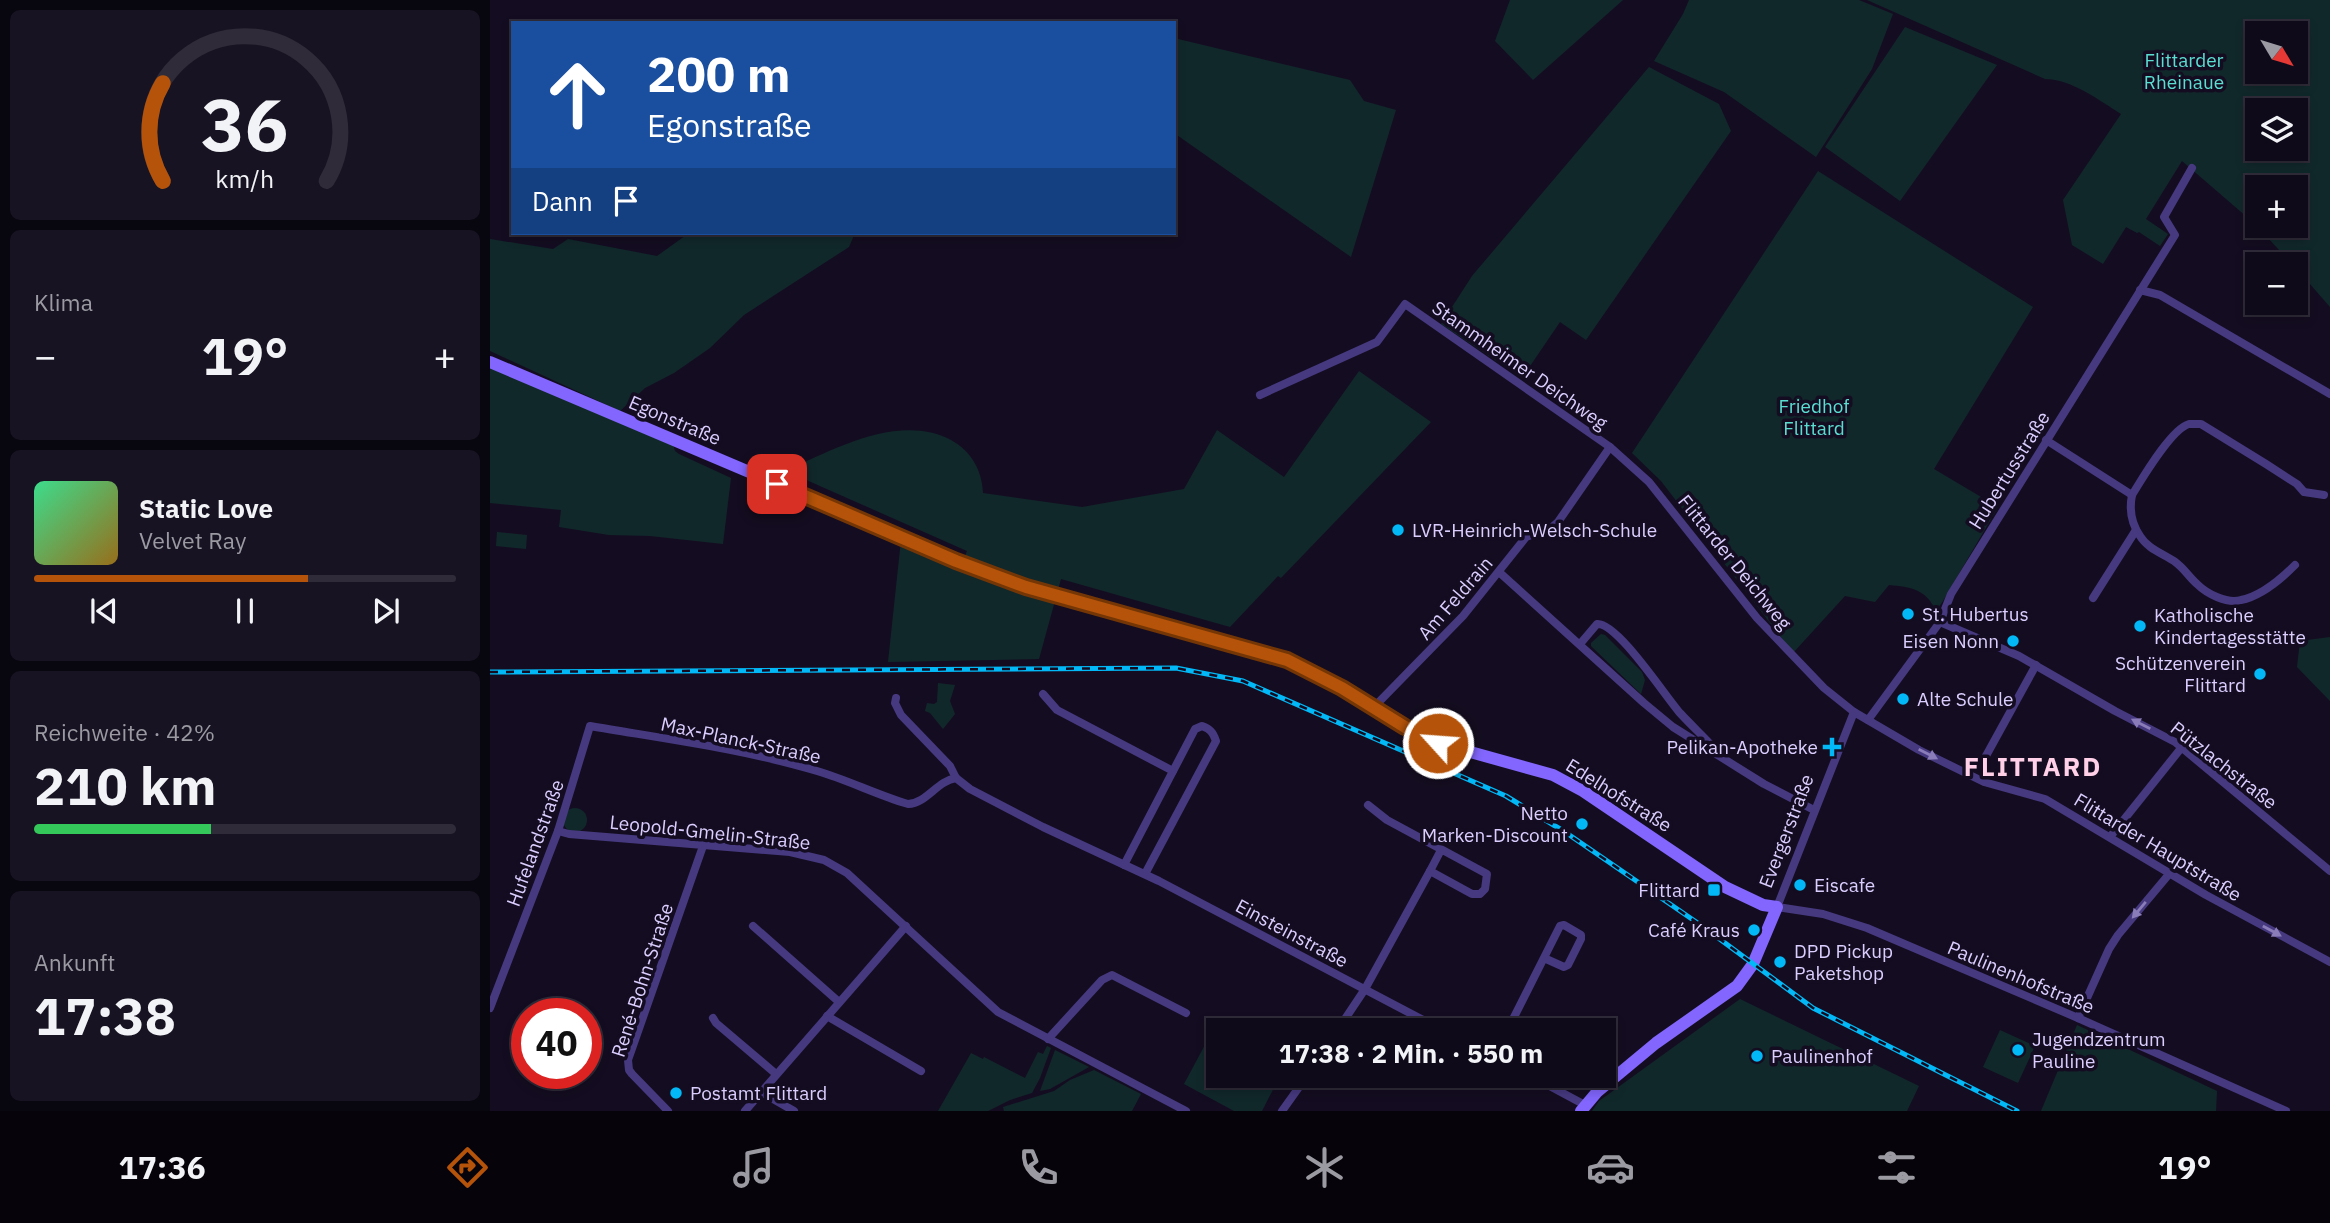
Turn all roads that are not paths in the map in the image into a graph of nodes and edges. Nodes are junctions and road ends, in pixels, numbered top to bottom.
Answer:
1 (2192, 168) dead end
2 (2140, 290) junction
3 (490, 362) edge
4 (2330, 394) edge
5 (1260, 395) dead end
6 (2046, 440) junction
7 (1610, 447) junction
8 (1623, 458) joint
9 (2132, 495) junction
10 (2324, 495) dead end
11 (2136, 530) junction
12 (2295, 565) dead end
13 (1499, 572) junction
14 (2093, 598) dead end
15 (1940, 622) junction
16 (1203, 635) joint
17 (1580, 644) junction
18 (2036, 665) junction
19 (1043, 694) dead end
20 (896, 698) dead end
21 (1374, 707) junction
22 (1854, 712) junction
23 (1868, 720) junction
24 (590, 726) joint
25 (2182, 747) junction
26 (1722, 756) junction
27 (1981, 765) dead end
28 (1173, 771) junction
29 (956, 778) junction
30 (1368, 805) dead end
31 (1814, 810) junction
32 (558, 831) junction
33 (2110, 837) junction
34 (703, 846) junction
35 (1441, 850) junction
36 (1124, 865) junction
37 (1430, 871) junction
38 (2330, 871) edge
39 (2170, 873) junction
40 (1144, 874) junction
41 (1777, 906) junction
42 (753, 926) dead end
43 (906, 926) junction
44 (1544, 958) junction
45 (2330, 962) edge
46 (1365, 989) junction
47 (839, 1002) junction
48 (490, 1008) edge
49 (1186, 1013) dead end
50 (827, 1016) junction
51 (713, 1018) dead end
52 (1346, 1018) edge
53 (1420, 1018) edge
54 (1514, 1018) edge
55 (2078, 1018) junction
56 (1048, 1039) junction
57 (921, 1071) dead end
58 (776, 1074) junction
59 (1298, 1088) edge
60 (1550, 1088) edge
61 (761, 1092) junction
62 (1583, 1108) edge
63 (668, 1111) edge
64 (745, 1111) edge
65 (794, 1111) edge
66 (1186, 1111) edge
67 (1282, 1111) edge
68 (2286, 1111) edge

1 - 2 street, Hubertusstraße
2 - 4 street
2 - 6 street, Hubertusstraße
3 - 16 street, Egonstraße
5 - 7 street, Stammheimer Deichweg
6 - 9 street
6 - 15 street, Hubertusstraße
7 - 8 street, Stammheimer Deichweg
7 - 13 street, Am Feldrain
8 - 22 street, Flittarder Deichweg
9 - 10 street
9 - 11 street
11 - 12 street
11 - 14 street
13 - 17 street
13 - 21 street, Am Feldrain
15 - 18 street, Pützlachstraße
15 - 23 street, Hubertusstraße
16 - 21 street, Edelhofstraße
17 - 26 street
17 - 26 street
25 -> 18 street, Pützlachstraße
18 - 27 street
19 - 28 street
20 - 29 street
21 - 41 street, Edelhofstraße
22 - 23 street, Flittarder Hauptstraße
22 - 31 street, Evergerstraße
23 -> 33 street, Flittarder Hauptstraße
24 - 29 street, Max-Planck-Straße
24 - 32 street, Hufelandstraße
25 - 33 street
25 - 38 street, Pützlachstraße
26 - 31 street
28 - 36 street
28 - 40 street
29 - 36 street, Einsteinstraße
30 - 35 street
31 - 41 street, Evergerstraße
32 - 34 street, Leopold-Gmelin-Straße
32 - 48 street, Hufelandstraße
33 - 39 street, Flittarder Hauptstraße
34 - 43 street, Leopold-Gmelin-Straße
34 - 63 street, René-Bohn-Straße
35 - 37 street
35 - 37 street
36 - 40 street, Einsteinstraße
37 - 46 street
39 -> 45 street, Flittarder Hauptstraße
39 -> 55 street
40 - 46 street, Einsteinstraße
41 - 55 street, Paulinenhofstraße
41 - 62 street, Evergerstraße
42 - 47 street
43 - 47 street
43 - 56 street, Leopold-Gmelin-Straße
44 - 44 street
44 - 54 street
46 - 52 street
46 - 53 street, Einsteinstraße
47 - 50 street
49 - 56 street
50 - 57 street
50 - 58 street
51 - 58 street
55 - 68 street, Paulinenhofstraße
56 - 66 street, Leopold-Gmelin-Straße
58 - 61 street
59 - 67 street
60 - 62 street
61 - 64 street
61 - 65 street

